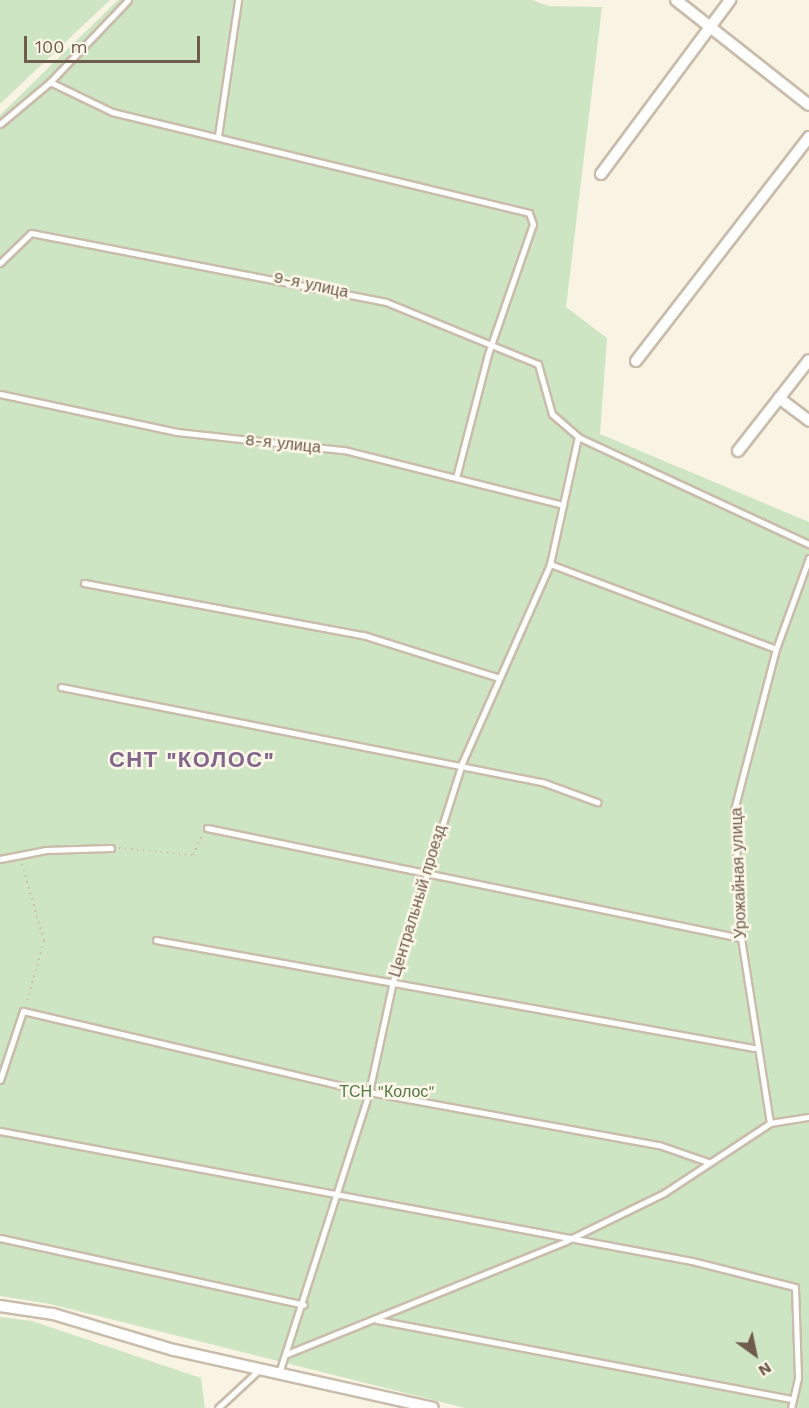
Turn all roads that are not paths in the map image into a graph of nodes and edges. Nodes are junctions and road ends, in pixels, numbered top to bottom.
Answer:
1 (128, 0) edge
2 (238, 0) edge
3 (676, 0) edge
4 (730, 0) edge
5 (710, 29) junction
6 (50, 82) junction
7 (809, 105) edge
8 (0, 124) edge
9 (218, 136) junction
10 (809, 137) edge
11 (601, 174) dead end
12 (0, 263) edge
13 (496, 343) junction
14 (809, 360) edge
15 (636, 361) dead end
16 (0, 394) edge
17 (779, 398) junction
18 (809, 421) edge
19 (578, 437) junction
20 (738, 451) dead end
21 (456, 478) junction
22 (563, 505) junction
23 (809, 544) edge
24 (809, 558) edge
25 (550, 564) junction
26 (84, 583) dead end
27 (776, 649) junction
28 (500, 678) junction
29 (61, 687) dead end
30 (459, 770) junction
31 (597, 801) dead end
32 (207, 828) road end
33 (111, 848) road end
34 (0, 859) edge
35 (426, 877) junction
36 (741, 938) junction
37 (156, 940) dead end
38 (393, 981) junction
39 (754, 1048) junction
40 (0, 1080) edge
41 (369, 1092) junction
42 (809, 1117) edge
43 (770, 1123) junction
44 (0, 1131) edge
45 (708, 1162) junction
46 (335, 1197) junction
47 (0, 1238) edge
48 (566, 1241) junction
49 (304, 1305) junction
50 (0, 1306) edge
51 (375, 1320) junction
52 (286, 1354) junction
53 (260, 1369) junction
54 (279, 1374) junction
55 (793, 1399) junction
56 (218, 1408) edge
57 (433, 1408) edge
58 (791, 1408) edge

1 - 6 lane
2 - 9 lane
3 - 5 street
4 - 5 street
5 - 7 street
5 - 11 street
6 - 8 lane
6 - 9 lane
9 - 13 lane
10 - 15 street
12 - 13 lane, 9-я улица
13 - 19 lane, 9-я улица
13 - 21 lane
14 - 17 street
16 - 21 lane, 8-я улица
17 - 18 street
17 - 20 street
19 - 22 lane, Центральный проезд
19 - 23 lane, 9-я улица
21 - 22 lane, 8-я улица
22 - 25 lane, Центральный проезд
24 - 27 lane, Урожайная улица
25 - 27 lane
25 - 28 lane, Центральный проезд
26 - 28 lane
27 - 36 lane, Урожайная улица
28 - 30 lane, Центральный проезд
29 - 30 lane
30 - 31 lane
30 - 35 lane, Центральный проезд
32 - 35 lane
33 - 34 lane
35 - 36 lane
35 - 38 lane, Центральный проезд
36 - 39 lane, Урожайная улица
37 - 38 lane
38 - 39 lane
38 - 41 lane, Центральный проезд
39 - 43 lane, Урожайная улица
40 - 41 lane
41 - 45 lane
41 - 46 lane, Центральный проезд
42 - 43 lane
43 - 45 lane
44 - 46 lane
45 - 48 lane
46 - 48 lane
46 - 49 lane, Центральный проезд
47 - 49 lane
48 - 51 lane
48 - 55 lane
49 - 52 lane, Центральный проезд
50 - 53 street
51 - 52 lane
51 - 55 lane
52 - 54 lane, Центральный проезд
53 - 54 street
53 - 56 lane
54 - 57 street
55 - 58 lane

